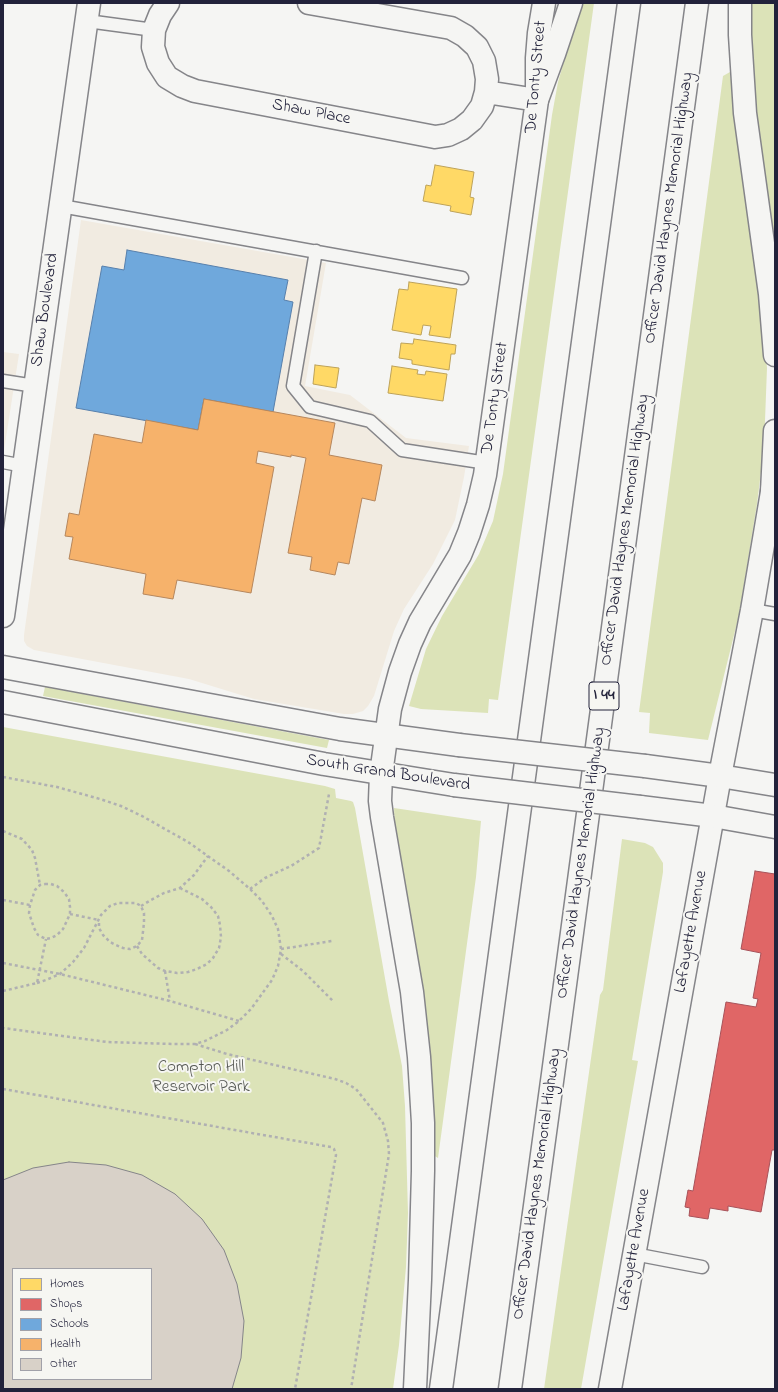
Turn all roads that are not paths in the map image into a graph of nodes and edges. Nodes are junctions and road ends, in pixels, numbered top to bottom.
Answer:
1 (168, 3) edge
2 (309, 3) edge
3 (544, 3) edge
4 (571, 3) edge
5 (629, 3) edge
6 (698, 3) edge
7 (740, 3) edge
8 (88, 12) edge
9 (154, 30) junction
10 (486, 92) junction
11 (537, 100) junction
12 (61, 206) junction
13 (316, 251) junction
14 (462, 278) dead end
15 (775, 355) edge
16 (3, 381) edge
17 (35, 386) junction
18 (775, 431) edge
19 (3, 462) edge
20 (487, 464) junction
21 (24, 466) junction
22 (774, 483) edge
23 (752, 610) junction
24 (775, 614) edge
25 (3, 616) edge
26 (3, 667) edge
27 (3, 702) edge
28 (386, 736) junction
29 (381, 774) junction
30 (720, 776) junction
31 (775, 785) edge
32 (713, 816) junction
33 (775, 827) edge
34 (634, 1254) junction
35 (702, 1267) dead end
36 (415, 1389) edge
37 (441, 1389) edge
38 (510, 1389) edge
39 (610, 1389) edge

1 - 9 main road, Shaw Place
2 - 10 main road, Shaw Place
3 - 11 main road, De Tonty Street
4 - 11 main road
5 - 37 main road
6 - 38 main road, Officer David Haynes Memorial Highway / I 44
7 - 15 main road
8 - 9 lane
8 - 12 main road, Shaw Boulevard
9 - 10 main road, Shaw Place
10 - 11 main road
11 - 20 main road, De Tonty Street
12 - 13 lane
12 - 17 main road, Shaw Boulevard
13 - 14 lane
13 - 20 lane
16 - 17 lane
17 - 21 main road, Shaw Boulevard
18 - 22 main road, Lafayette Avenue
19 - 21 lane
20 - 28 main road, De Tonty Street
21 - 25 main road, Shaw Boulevard
22 - 23 main road, Lafayette Avenue
23 - 24 lane
23 - 30 main road, Lafayette Avenue
26 - 28 main road
27 - 29 main road, South Grand Boulevard
28 - 29 main road, De Tonty Street
28 - 30 main road, bridge
29 - 32 main road, South Grand Boulevard, bridge
29 - 36 main road, De Tonty Street
30 - 31 main road
30 - 32 main road, Lafayette Avenue
32 - 33 main road, South Grand Boulevard
32 - 34 main road, Lafayette Avenue
34 - 35 lane
34 - 39 main road, Lafayette Avenue

